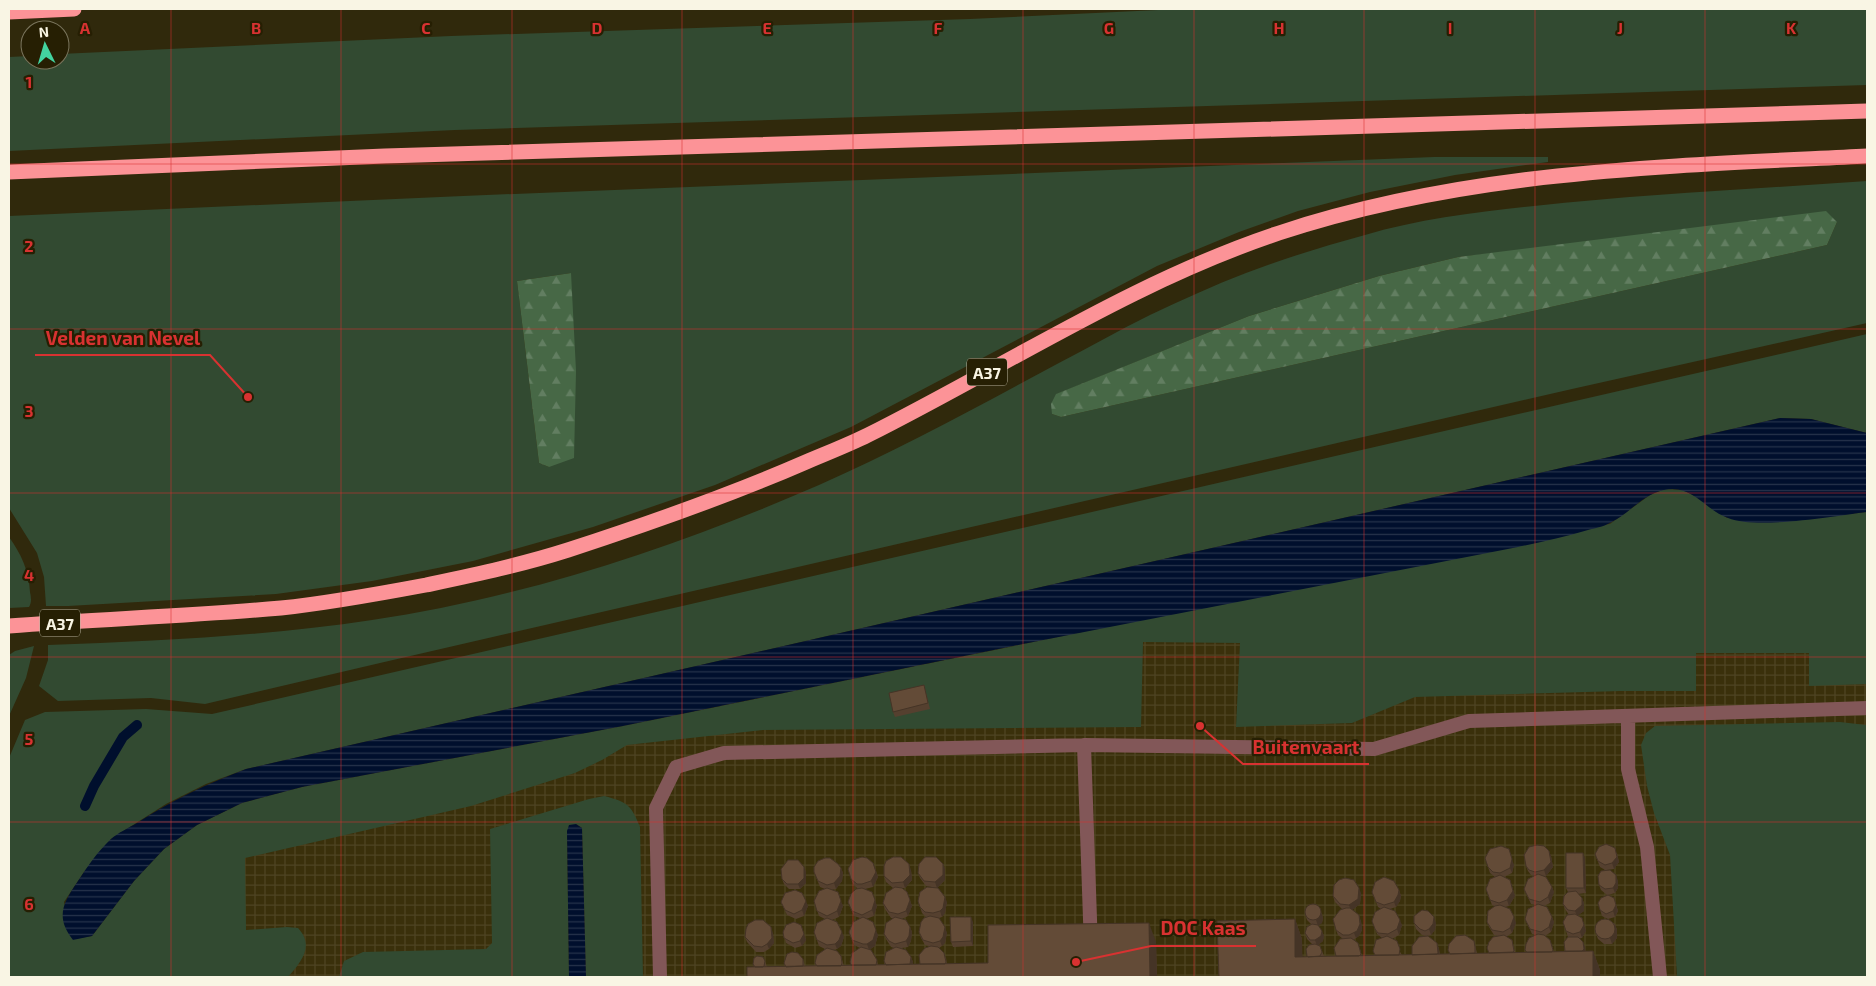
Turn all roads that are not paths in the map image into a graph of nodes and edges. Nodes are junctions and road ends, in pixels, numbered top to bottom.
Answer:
1 (74, 9) edge
2 (9, 12) edge
3 (1867, 111) edge
4 (1867, 156) edge
5 (9, 172) edge
6 (9, 626) edge
7 (1867, 708) edge
8 (1628, 716) junction
9 (1084, 745) junction
10 (660, 977) edge
11 (1092, 977) edge
12 (1660, 977) edge

1 - 2 highway
3 - 5 highway
4 - 6 highway, A37
7 - 8 lane
8 - 9 lane
8 - 12 lane
9 - 10 lane
9 - 11 lane

